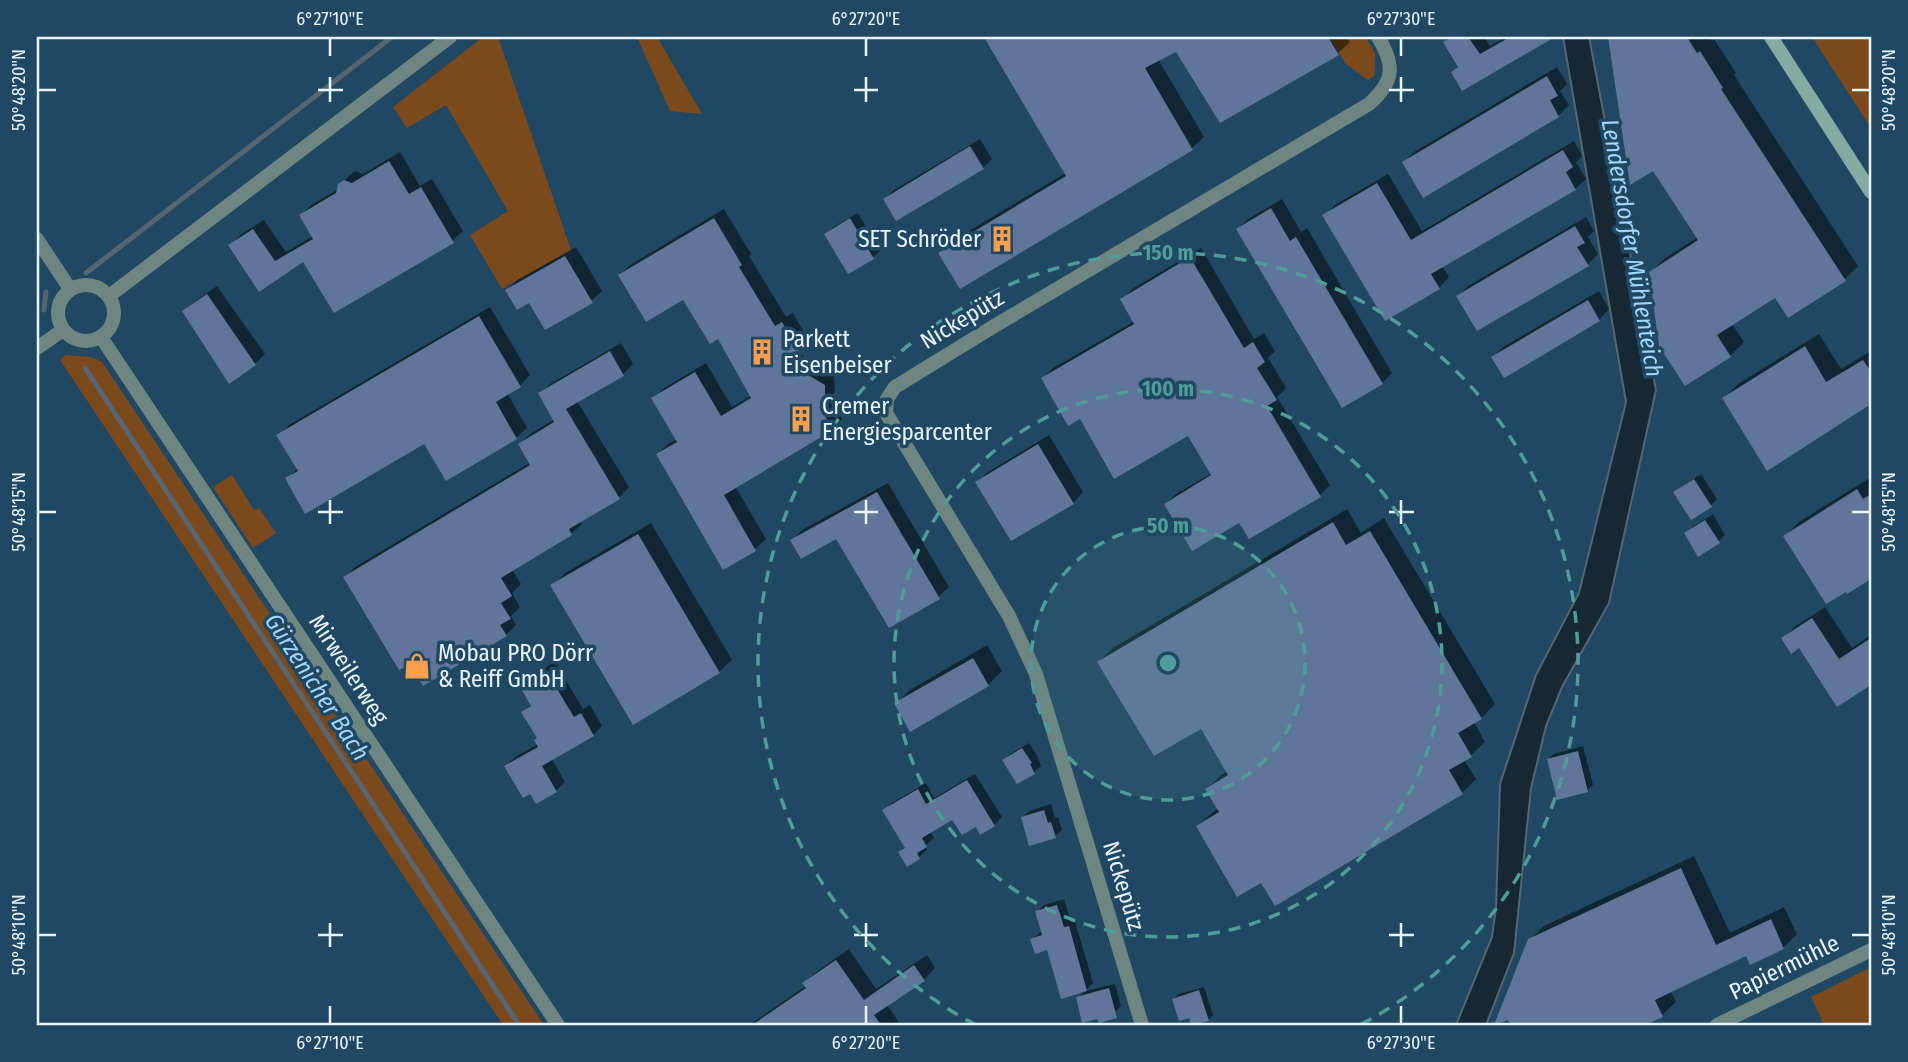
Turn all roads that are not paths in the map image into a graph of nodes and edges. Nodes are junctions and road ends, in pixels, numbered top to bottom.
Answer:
1 (450, 37) edge
2 (1378, 37) edge
3 (1771, 37) edge
4 (1871, 192) edge
5 (37, 239) edge
6 (70, 289) junction
7 (109, 296) junction
8 (63, 330) junction
9 (101, 337) junction
10 (37, 348) edge
11 (1871, 950) edge
12 (558, 1025) edge
13 (1143, 1025) edge
14 (1717, 1025) edge

1 - 7 street
2 - 13 street, Nickepütz
3 - 4 main road
5 - 6 street
6 - 7 street
6 - 8 street
7 - 9 street
8 - 9 street
8 - 10 street
9 - 12 street, Mirweilerweg
11 - 14 street, Papiermühle

